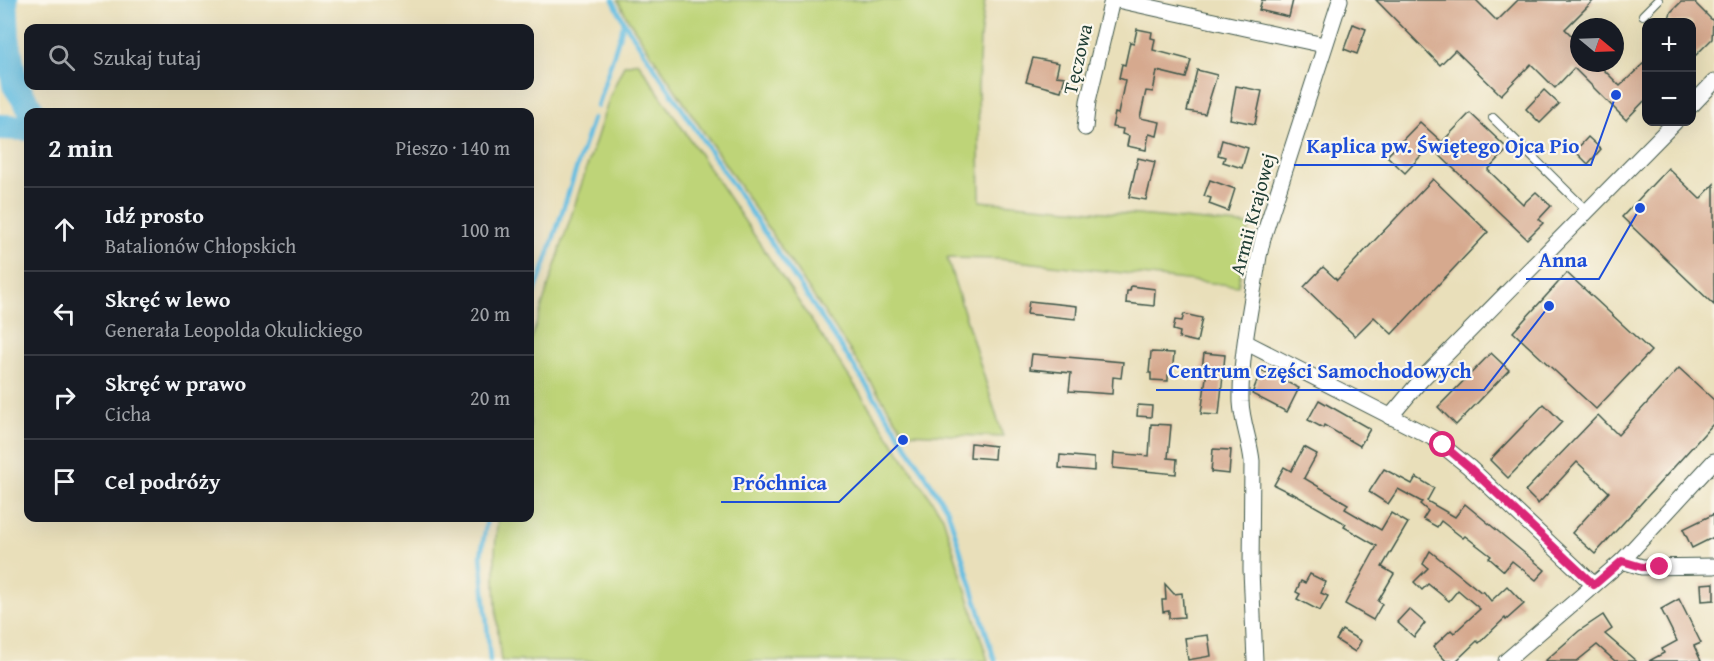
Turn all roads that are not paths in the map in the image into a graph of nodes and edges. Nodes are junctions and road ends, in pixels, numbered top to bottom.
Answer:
1 (1112, 0) edge
2 (1117, 0) edge
3 (1340, 0) edge
4 (1658, 0) edge
5 (1643, 15) dead end
6 (1324, 45) junction
7 (1714, 82) edge
8 (1696, 101) edge
9 (1493, 118) dead end
10 (1671, 126) edge
11 (1085, 128) dead end
12 (1587, 211) junction
13 (1247, 343) junction
14 (1390, 417) junction
15 (1714, 461) edge
16 (1622, 561) junction
17 (1714, 566) edge
18 (1594, 585) junction
19 (1255, 661) edge
20 (1506, 661) edge

1 - 11 street, Tęczowa
2 - 6 street
3 - 6 street, Armii Krajowej
4 - 5 lane
6 - 13 street, Armii Krajowej
7 - 8 street
9 - 12 lane
10 - 12 street
12 - 14 street
13 - 14 street
13 - 19 street, Armii Krajowej
14 - 18 street
15 - 16 street
16 - 17 street
16 - 18 street
18 - 20 street

